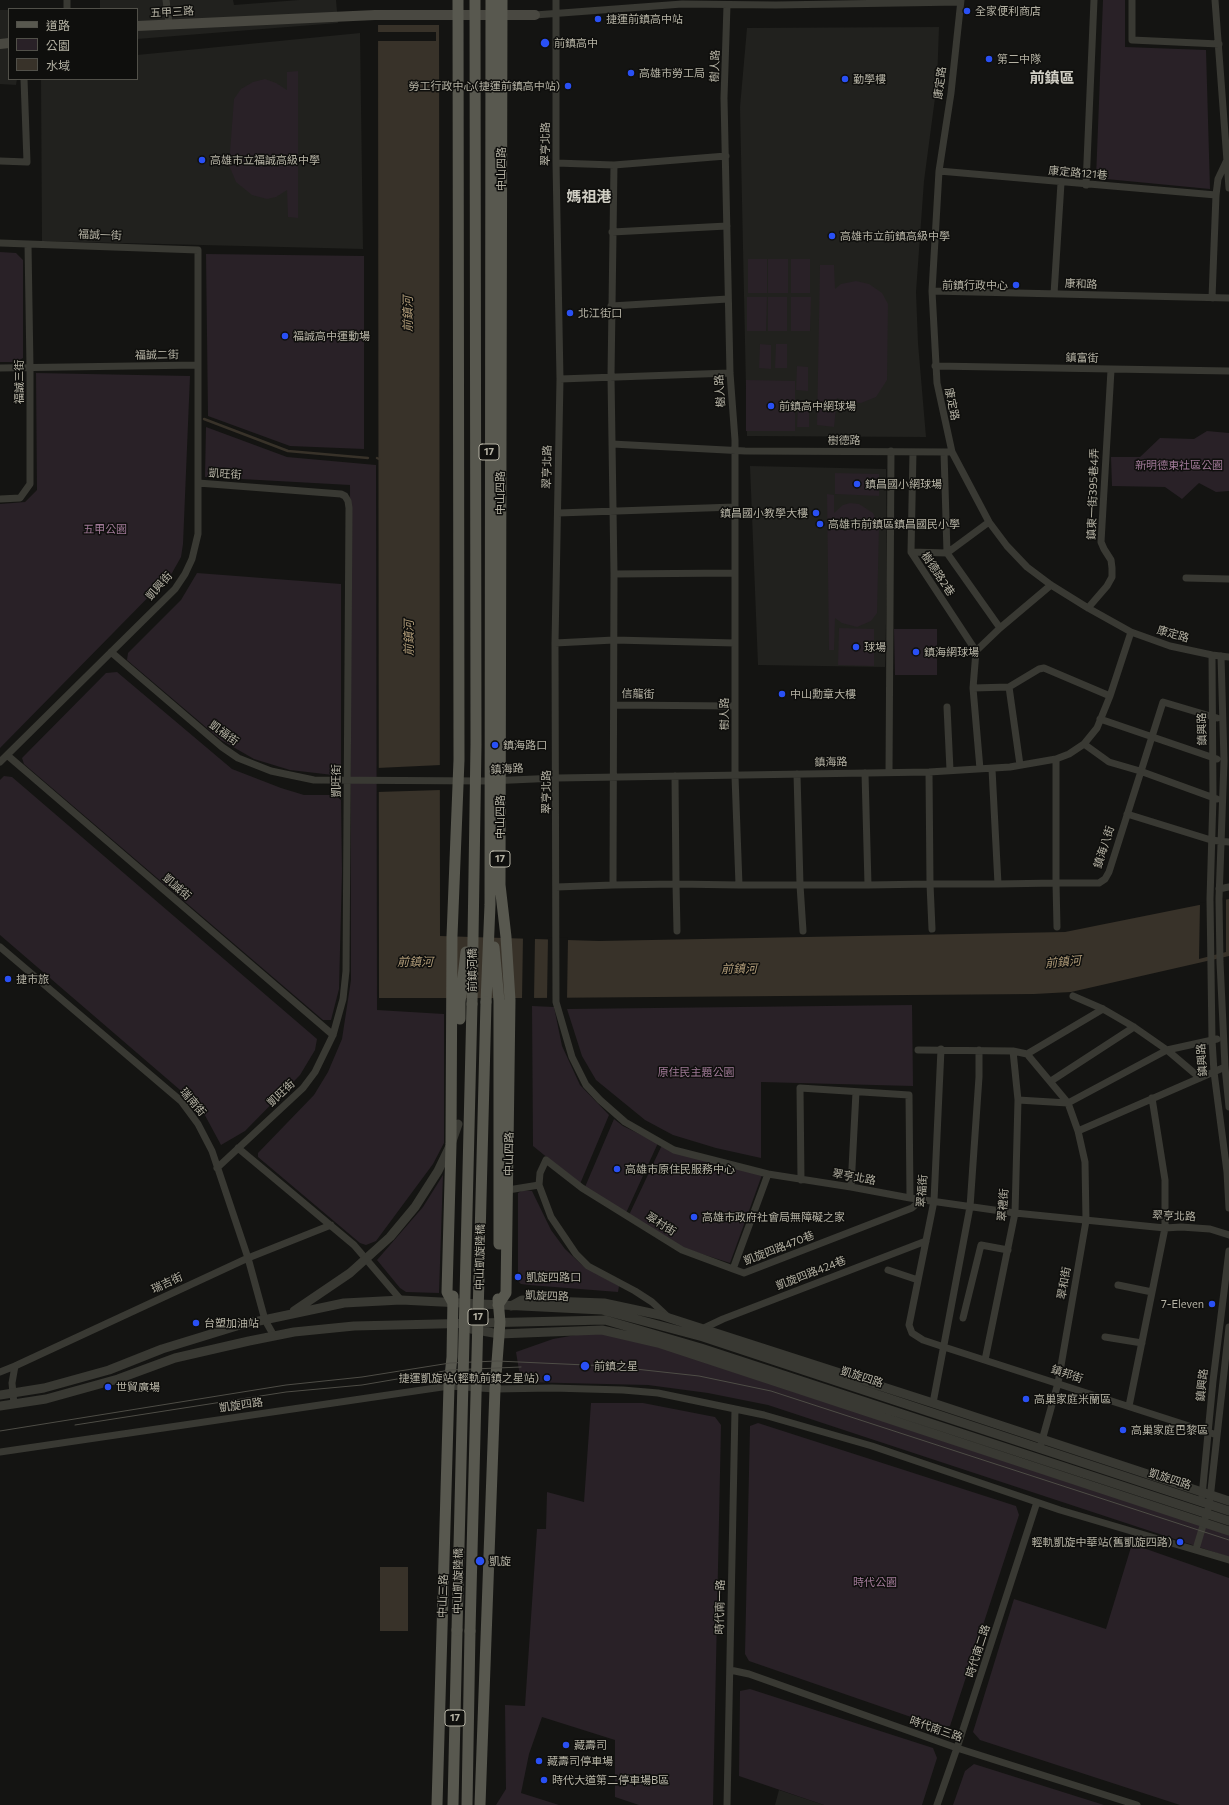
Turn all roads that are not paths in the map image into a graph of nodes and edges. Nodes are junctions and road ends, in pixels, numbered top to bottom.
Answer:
1 (166, 0) edge
2 (458, 0) edge
3 (475, 0) edge
4 (491, 0) edge
5 (502, 0) edge
6 (556, 0) edge
7 (1094, 0) edge
8 (1132, 0) edge
9 (1215, 0) edge
10 (903, 1) edge
11 (961, 1) edge
12 (683, 2) edge
13 (727, 5) junction
14 (556, 13) junction
15 (458, 15) junction
16 (475, 15) junction
17 (496, 15) junction
18 (535, 15) joint
19 (169, 23) junction
20 (138, 26) edge
21 (1219, 44) junction
22 (24, 80) edge
23 (1227, 137) edge
24 (726, 156) junction
25 (1227, 160) junction
26 (0, 161) edge
27 (556, 163) junction
28 (614, 166) junction
29 (939, 171) junction
30 (1061, 183) junction
31 (1086, 185) junction
32 (1229, 188) edge
33 (1216, 196) junction
34 (726, 226) junction
35 (612, 232) junction
36 (0, 242) edge
37 (28, 244) junction
38 (932, 291) junction
39 (1054, 294) junction
40 (1212, 298) junction
41 (1229, 298) edge
42 (728, 299) junction
43 (611, 306) junction
44 (198, 365) junction
45 (935, 366) junction
46 (0, 368) edge
47 (30, 368) junction
48 (1111, 370) junction
49 (1229, 371) edge
50 (730, 373) junction
51 (611, 376) junction
52 (560, 379) junction
53 (612, 444) junction
54 (735, 450) junction
55 (891, 451) junction
56 (913, 452) junction
57 (948, 452) junction
58 (198, 483) junction
59 (0, 499) edge
60 (735, 507) junction
61 (613, 512) junction
62 (558, 513) junction
63 (989, 522) junction
64 (911, 552) junction
65 (947, 553) junction
66 (735, 573) junction
67 (614, 574) junction
68 (1186, 578) dead end
69 (1229, 579) edge
70 (1051, 585) junction
71 (1088, 608) junction
72 (1000, 628) junction
73 (1131, 632) junction
74 (614, 640) junction
75 (555, 643) junction
76 (735, 643) junction
77 (976, 651) junction
78 (111, 652) junction
79 (1212, 655) junction
80 (1221, 656) junction
81 (1229, 657) edge
82 (1010, 687) junction
83 (973, 688) junction
84 (1110, 696) junction
85 (614, 705) junction
86 (735, 706) junction
87 (947, 707) dead end
88 (1213, 717) junction
89 (1100, 718) junction
90 (1223, 720) junction
91 (1151, 736) junction
92 (1084, 744) junction
93 (7, 755) junction
94 (1214, 758) junction
95 (1056, 759) junction
96 (1224, 761) junction
97 (0, 762) edge
98 (1020, 765) junction
99 (980, 769) junction
100 (992, 769) junction
101 (950, 770) junction
102 (1140, 771) junction
103 (889, 772) junction
104 (929, 772) junction
105 (865, 773) junction
106 (797, 774) junction
107 (675, 776) junction
108 (735, 776) junction
109 (612, 777) junction
110 (557, 778) junction
111 (347, 781) junction
112 (455, 781) junction
113 (476, 781) junction
114 (494, 781) junction
115 (1213, 798) junction
116 (1223, 801) junction
117 (1127, 814) junction
118 (1211, 840) junction
119 (1225, 842) edge
120 (1056, 883) junction
121 (676, 884) junction
122 (868, 884) junction
123 (930, 884) junction
124 (998, 884) junction
125 (613, 885) junction
126 (739, 885) junction
127 (800, 885) junction
128 (556, 887) junction
129 (1229, 887) edge
130 (1219, 889) junction
131 (1057, 927) dead end
132 (932, 929) dead end
133 (677, 931) dead end
134 (803, 931) dead end
135 (470, 937) junction
136 (491, 937) junction
137 (0, 947) edge
138 (1073, 996) dead end
139 (505, 1000) junction
140 (456, 1002) junction
141 (486, 1002) joint
142 (472, 1004) joint
143 (1103, 1009) junction
144 (1134, 1027) junction
145 (333, 1035) junction
146 (1223, 1037) junction
147 (1212, 1040) junction
148 (941, 1049) junction
149 (918, 1050) dead end
150 (979, 1050) junction
151 (1167, 1050) junction
152 (1013, 1051) junction
153 (1027, 1054) junction
154 (1225, 1067) junction
155 (1214, 1072) junction
156 (1200, 1078) junction
157 (1050, 1081) junction
158 (856, 1092) junction
159 (1152, 1098) junction
160 (1018, 1100) junction
161 (1068, 1103) junction
162 (1229, 1106) edge
163 (1218, 1108) junction
164 (458, 1124) junction
165 (1078, 1131) junction
166 (451, 1144) junction
167 (238, 1148) junction
168 (217, 1168) junction
169 (768, 1174) junction
170 (801, 1180) junction
171 (539, 1185) junction
172 (851, 1187) junction
173 (508, 1190) junction
174 (910, 1198) junction
175 (921, 1200) junction
176 (934, 1201) junction
177 (970, 1207) junction
178 (1229, 1208) edge
179 (1015, 1213) junction
180 (1086, 1221) junction
181 (331, 1225) junction
182 (1165, 1228) junction
183 (1229, 1235) edge
184 (926, 1241) junction
185 (1008, 1250) junction
186 (1229, 1251) edge
187 (248, 1258) junction
188 (367, 1258) junction
189 (733, 1269) junction
190 (888, 1270) dead end
191 (918, 1280) junction
192 (1118, 1284) dead end
193 (1152, 1292) junction
194 (401, 1300) junction
195 (453, 1302) junction
196 (498, 1305) junction
197 (511, 1306) junction
198 (290, 1314) junction
199 (669, 1318) junction
200 (964, 1318) dead end
201 (265, 1320) junction
202 (500, 1322) junction
203 (452, 1325) junction
204 (1229, 1327) edge
205 (704, 1328) junction
206 (912, 1333) joint
207 (499, 1334) junction
208 (274, 1336) junction
209 (1105, 1337) dead end
210 (1142, 1343) junction
211 (944, 1347) junction
212 (985, 1360) junction
213 (15, 1366) junction
214 (0, 1372) edge
215 (1226, 1380) edge
216 (1213, 1381) junction
217 (1058, 1383) junction
218 (449, 1386) junction
219 (495, 1389) junction
220 (13, 1393) junction
221 (0, 1395) edge
222 (933, 1403) junction
223 (14, 1404) junction
224 (0, 1406) edge
225 (1130, 1406) junction
226 (736, 1409) junction
227 (1208, 1432) junction
228 (1217, 1435) junction
229 (1042, 1439) junction
230 (1040, 1448) junction
231 (0, 1452) edge
232 (1035, 1462) junction
233 (1206, 1493) junction
234 (1229, 1500) edge
235 (1037, 1502) junction
236 (1206, 1503) junction
237 (1229, 1511) edge
238 (1204, 1516) junction
239 (1229, 1521) edge
240 (1229, 1531) edge
241 (1196, 1549) junction
242 (1229, 1560) edge
243 (456, 1630) joint
244 (730, 1670) junction
245 (957, 1748) junction
246 (437, 1805) edge
247 (452, 1805) edge
248 (466, 1805) edge
249 (480, 1805) edge
250 (727, 1805) edge
251 (937, 1805) edge
252 (1137, 1805) edge

1 - 19 street
2 - 15 main road, 17
3 - 16 main road, 17
4 - 17 main road, 中山四路 / 17
5 - 17 main road, 中山四路 / 17
6 - 14 street, 翠亨北路
7 - 31 street
8 - 21 street
9 - 21 street
10 - 11 street
10 - 13 street
11 - 29 street, 康定路
12 - 13 street
12 - 14 street
13 - 24 street, 樹人路
14 - 18 street
14 - 27 street, 翠亨北路
15 - 16 main road, 五甲三路
15 - 19 main road, 五甲三路
15 - 112 main road, 17
16 - 17 main road, 五甲三路
16 - 113 main road, 17
17 - 18 main road, 五甲三路
17 - 114 main road, 中山四路 / 17
19 - 20 main road, 五甲三路
21 - 23 street
22 - 26 street
23 - 25 street
24 - 28 street
24 - 34 street, 樹人路
25 - 32 street
25 - 33 street
27 - 28 street
27 - 52 street, 翠亨北路
28 - 35 street
29 - 30 street, 康定路121巷
29 - 38 street, 康定路
30 - 31 street, 康定路121巷
30 - 39 street
31 - 33 street, 康定路121巷
33 - 40 street
34 - 35 street
34 - 42 street, 樹人路
35 - 43 street
36 - 37 street, 福誠一街
37 - 44 street, 福誠一街
37 - 47 street, 福誠三街
38 - 39 street, 康和路
38 - 45 street, 康定路
39 - 40 street, 康和路
40 - 41 street, 康和路
42 - 43 street
42 - 50 street, 樹人路
43 - 51 street
44 - 47 street, 福誠二街
44 - 58 street, 凱興街
45 - 48 street, 鎮富街
45 - 57 street, 康定路
46 - 47 street, 福誠二街
47 - 59 street, 福誠三街
48 - 49 street, 鎮富街
48 - 71 street, 鎮東一街395巷4弄
50 - 51 street
50 - 54 street, 樹人路
51 - 52 street
51 - 53 street
52 - 62 street, 翠亨北路
53 - 54 street, 樹德路
53 - 61 street
54 - 55 street, 樹德路
54 - 60 street, 樹人路
55 - 56 street, 樹德路
55 - 103 street
56 - 57 street, 樹德路
56 - 64 street, 樹德路2巷
57 - 63 street, 康定路
57 - 65 street
58 - 78 street, 凱興街
58 - 111 street, 凱旺街
60 - 61 street
60 - 66 street, 樹人路
61 - 62 street
61 - 67 street
62 - 75 street, 翠亨北路
63 - 65 street
63 - 70 street, 康定路
64 - 65 street
64 - 77 street, 樹德路2巷
65 - 72 street
66 - 67 street
66 - 76 street, 樹人路
67 - 74 street
68 - 69 street
70 - 71 street, 康定路
70 - 72 street
71 - 73 street, 康定路
72 - 77 street
73 - 79 street, 康定路
73 - 84 street, 鎮海路
74 - 75 street
74 - 76 street
74 - 85 street
75 - 110 street, 翠亨北路
76 - 86 street, 樹人路
77 - 83 street
78 - 93 street, 凱興街
78 - 111 street, 凱福街
79 - 80 street, 康定路
79 - 88 street, 鎮興路
80 - 81 street, 康定路
80 - 90 street, 鎮興路
82 - 83 street
82 - 84 street
82 - 98 street
83 - 99 street
84 - 89 street, 鎮海路
85 - 86 street, 信龍街
85 - 109 street, 信龍街
86 - 108 street, 樹人路
87 - 101 street
88 - 90 street
88 - 91 street, 鎮海八街
88 - 94 street, 鎮興路
89 - 91 street
89 - 92 street, 鎮海路
90 - 96 street, 鎮興路
91 - 94 street
91 - 102 street, 鎮海八街
92 - 95 street, 鎮海路
92 - 102 street
93 - 97 street, 凱興街
93 - 145 street, 凱誠街
94 - 96 street
94 - 115 street, 鎮興路
95 - 98 street, 鎮海路
95 - 120 street
96 - 116 street, 鎮興路
98 - 100 street, 鎮海路
99 - 100 street, 鎮海路
99 - 101 street, 鎮海路
100 - 124 street
101 - 104 street, 鎮海路
102 - 115 street
102 - 117 street, 鎮海八街
103 - 104 street, 鎮海路
103 - 105 street, 鎮海路
104 - 123 street
105 - 106 street, 鎮海路
105 - 122 street
106 - 108 street, 鎮海路
106 - 127 street
107 - 108 street, 鎮海路
107 - 109 street, 鎮海路
107 - 121 street
108 - 126 street, 樹人路
109 - 110 street, 鎮海路
109 - 125 street, 信龍街
110 - 114 street, 鎮海路
110 - 128 street, 翠亨北路
111 - 112 street, 凱福街
111 - 145 street, 凱旺街
112 - 113 street, 鎮海路
112 - 140 main road, 前鎮河橋 / 17
113 - 114 street, 鎮海路
113 - 135 main road, 17
114 - 136 main road, 中山四路 / 17
114 - 139 main road, 中山四路 / 17
115 - 116 street
115 - 118 street, 鎮興路
116 - 119 street, 鎮興路
117 - 118 street
117 - 120 street, 鎮海八街
118 - 119 street
118 - 147 street, 鎮興路
119 - 130 street, 鎮興路
120 - 124 street, 鎮海八街
120 - 131 street
121 - 125 street, 鎮海八街
121 - 126 street, 鎮海八街
121 - 133 street
122 - 123 street, 鎮海八街
122 - 127 street, 鎮海八街
123 - 124 street, 鎮海八街
123 - 132 street
125 - 128 street, 鎮海八街
126 - 127 street, 鎮海八街
127 - 134 street
128 - 169 street, 翠亨北路
129 - 130 street
130 - 146 street, 鎮興路
135 - 140 main road, 前鎮河橋 / 17
135 - 142 main road, 前鎮河橋 / 17
136 - 139 main road, 前鎮河橋 / 17
136 - 141 main road, 前鎮河橋 / 17
137 - 168 street, 瑞南街
138 - 143 street
139 - 173 main road, 中山四路 / 17
139 - 196 main road, 中山四路 / 17
140 - 164 main road, 17
140 - 166 main road, 17
141 - 248 main road, 中山凱旋陸橋 / 17, bridge
142 - 243 main road, 中山凱旋陸橋 / 17, bridge
143 - 144 street
143 - 153 street
144 - 151 street
144 - 157 street
145 - 167 street, 凱旺街
146 - 147 street
146 - 154 street, 鎮興路
147 - 151 street
147 - 155 street, 鎮興路
148 - 149 street
148 - 150 street
148 - 176 street, 翠福街
150 - 152 street
150 - 177 street
151 - 156 street
151 - 161 street
152 - 153 street
152 - 160 street, 翠禮街
153 - 157 street, 翠和街
154 - 155 street
154 - 162 street, 鎮興路
155 - 156 street
155 - 163 street, 鎮興路
156 - 159 street
157 - 161 street, 翠和街
158 - 170 street
158 - 172 street
158 - 174 street
159 - 165 street
159 - 182 street
160 - 161 street
160 - 179 street, 翠禮街
161 - 165 street, 翠和街
162 - 163 street
163 - 178 street, 鎮興路
164 - 166 street
164 - 195 main road, 17
165 - 180 street, 翠和街
166 - 188 street
166 - 195 main road, 17
167 - 168 street, 凱旺街
167 - 181 street
168 - 187 street, 瑞南街
169 - 170 street, 翠亨北路
169 - 189 street
170 - 172 street, 翠亨北路
171 - 173 street
171 - 189 street, 翠村街
171 - 199 street
172 - 174 street, 翠亨北路
173 - 196 main road, 中山四路 / 17
174 - 175 street, 翠亨北路
175 - 176 street, 翠亨北路
175 - 189 street, 凱旋四路470巷
176 - 177 street, 翠亨北路
176 - 184 street, 翠福街
177 - 179 street, 翠亨北路
177 - 211 street
179 - 180 street, 翠亨北路
179 - 185 street, 翠禮街
180 - 182 street, 翠亨北路
180 - 217 street, 翠和街
181 - 187 street, 瑞吉街
181 - 188 street
182 - 183 street, 翠亨北路
182 - 193 street
184 - 191 street, 翠福街
184 - 205 street, 凱旋四路424巷
185 - 200 street
185 - 212 street, 翠禮街
186 - 216 street, 鎮興路
187 - 201 street, 瑞南街
187 - 213 street, 瑞吉街
188 - 194 street
188 - 198 street
190 - 191 street
191 - 206 street, 翠福街
192 - 193 street
193 - 210 street
194 - 195 street
194 - 198 street
195 - 196 street
195 - 203 main road, 17
196 - 197 street
196 - 202 main road, 中山四路 / 17
197 - 199 street, 凱旋四路
197 - 230 street, 凱旋四路
198 - 201 street
199 - 205 street, 凱旋四路
201 - 208 street, 瑞南街
201 - 220 street
202 - 203 street, 凱旋四路
202 - 207 main road, 中山四路 / 17
202 - 232 street, 凱旋四路
203 - 207 street, 凱旋四路
203 - 208 street, 凱旋四路
203 - 218 main road, 17
204 - 215 street, 鎮興路
205 - 222 street, 凱旋四路
206 - 211 street, 鎮邦街
207 - 219 main road, 中山四路 / 17
207 - 232 street, 凱旋四路
208 - 223 street, 凱旋四路
209 - 210 street
210 - 225 street
211 - 212 street, 鎮邦街
211 - 222 street
212 - 217 street, 鎮邦街
213 - 214 street, 瑞吉街
213 - 220 street
215 - 216 street
215 - 228 street, 鎮興路
216 - 227 street, 鎮興路
217 - 225 street, 鎮邦街
217 - 229 street, 翠和街
218 - 219 street, 凱旋四路
218 - 231 street, 凱旋四路
218 - 246 main road, 中山三路 / 17
219 - 226 street, 凱旋四路
219 - 249 main road, 17
220 - 221 street
220 - 223 street
222 - 229 street, 凱旋四路
223 - 224 street, 凱旋四路
225 - 227 street, 鎮邦街
226 - 235 street, 凱旋四路
226 - 244 street, 時代南一路
227 - 228 street, 鎮邦街
227 - 233 street, 鎮興路
228 - 233 street, 鎮興路
229 - 230 street, 翠和街
229 - 233 street, 凱旋四路
230 - 232 street, 翠和街
230 - 236 street, 凱旋四路
232 - 238 street, 凱旋四路
233 - 234 street, 凱旋四路
233 - 236 street, 鎮興路
235 - 241 street, 凱旋四路
235 - 245 street, 時代南二路
236 - 237 street, 凱旋四路
236 - 238 street, 鎮興路
238 - 239 street, 凱旋四路
238 - 240 street, 凱旋四路
238 - 241 street, 鎮興路
241 - 242 street, 凱旋四路
243 - 247 main road, 中山三路 / 17
244 - 245 street, 時代南三路
244 - 250 street, 時代南一路
245 - 251 street, 時代南二路
245 - 252 street, 時代南三路

